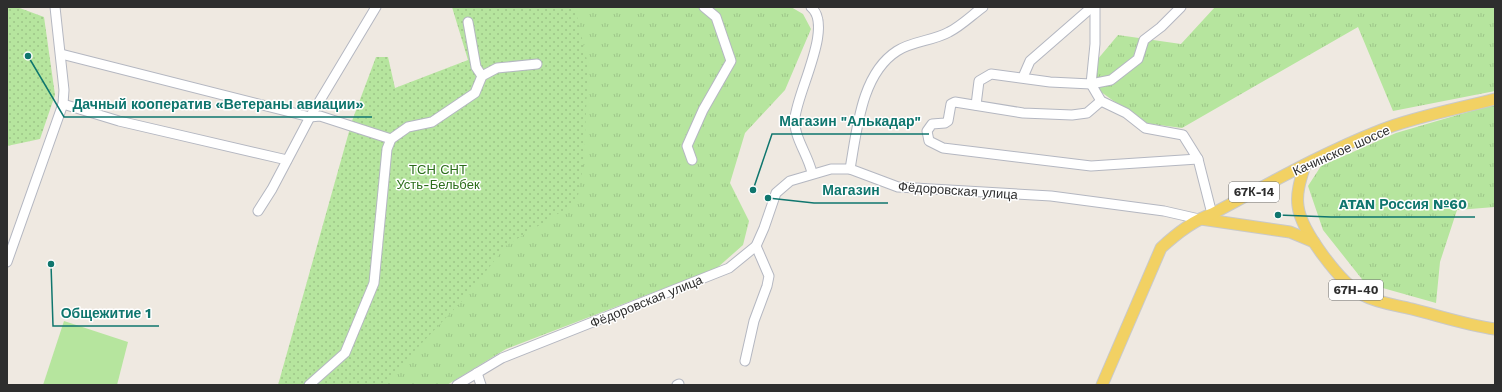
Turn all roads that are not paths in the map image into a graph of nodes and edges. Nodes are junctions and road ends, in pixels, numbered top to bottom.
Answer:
1 (55, 7) edge
2 (376, 7) edge
3 (704, 7) edge
4 (811, 7) edge
5 (983, 7) edge
6 (1092, 7) edge
7 (1095, 7) edge
8 (1181, 7) edge
9 (468, 22) dead end
10 (61, 54) junction
11 (537, 64) dead end
12 (482, 76) junction
13 (1023, 77) junction
14 (1091, 84) junction
15 (1495, 99) edge
16 (1101, 101) junction
17 (63, 104) junction
18 (976, 105) junction
19 (310, 117) junction
20 (391, 138) junction
21 (1198, 159) junction
22 (287, 160) junction
23 (692, 160) dead end
24 (1305, 165) junction
25 (850, 169) junction
26 (812, 173) junction
27 (258, 211) dead end
28 (1212, 214) junction
29 (1199, 219) junction
30 (1314, 242) junction
31 (756, 246) junction
32 (7, 262) edge
33 (1495, 329) edge
34 (745, 361) dead end
35 (477, 373) junction
36 (310, 385) edge
37 (457, 385) edge
38 (481, 385) edge
39 (1102, 385) edge

1 - 10 street
2 - 19 street
3 - 23 street
4 - 26 street
5 - 25 street
6 - 13 street
7 - 14 street
8 - 14 street
9 - 12 street
10 - 17 street
10 - 19 street
11 - 12 street
12 - 20 street
13 - 14 street
13 - 18 street
14 - 16 street
15 - 24 main road, Качинское шоссе / 67К-14
16 - 18 street
16 - 21 street
17 - 22 street
17 - 32 street
18 - 21 street
19 - 20 street
19 - 22 street
20 - 36 street
21 - 28 street
22 - 27 street
24 - 28 main road, Качинское шоссе / 67К-14
24 - 30 main road, 67H-40
25 - 26 street, Фёдоровская улица
25 - 29 street, Фёдоровская улица
26 - 31 street, Фёдоровская улица
28 - 29 main road, Качинское шоссе / 67К-14
29 - 30 main road
29 - 39 main road, Качинское шоссе / 67К-14
30 - 33 main road, 67H-40
31 - 34 street
31 - 35 street, Фёдоровская улица
35 - 37 street, Фёдоровская улица
35 - 38 street

